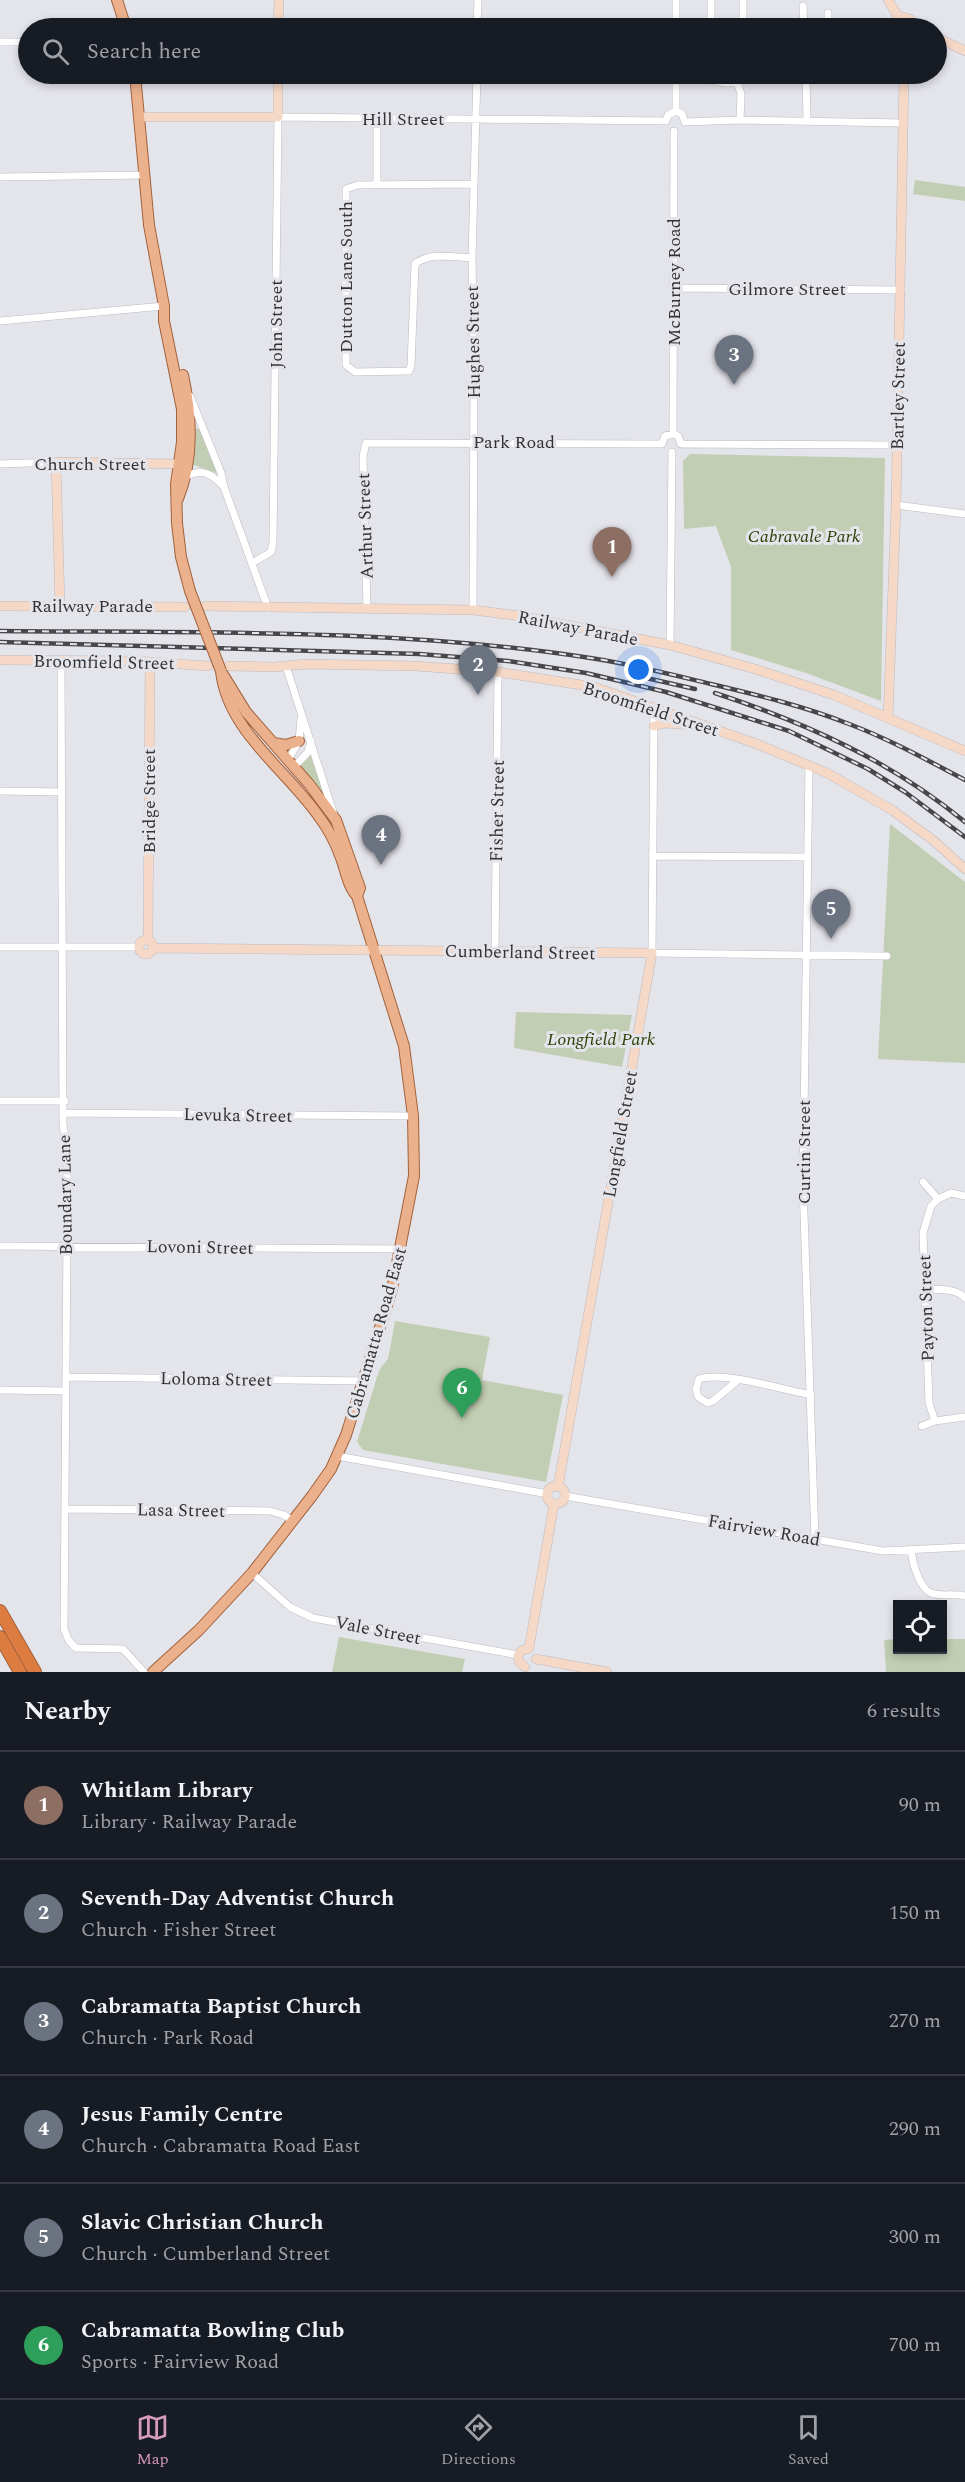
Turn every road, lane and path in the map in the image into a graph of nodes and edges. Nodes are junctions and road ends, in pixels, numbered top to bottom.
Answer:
1 (117, 0) edge
2 (279, 0) edge
3 (478, 0) edge
4 (676, 0) edge
5 (711, 0) edge
6 (743, 0) edge
7 (888, 0) edge
8 (804, 6) dead end
9 (828, 12) dead end
10 (123, 18) edge
11 (278, 18) edge
12 (477, 18) edge
13 (676, 18) edge
14 (711, 18) edge
15 (743, 18) edge
16 (804, 18) edge
17 (828, 18) edge
18 (899, 18) edge
19 (0, 42) edge
20 (18, 42) edge
21 (947, 42) edge
22 (965, 51) edge
23 (136, 84) edge
24 (278, 84) edge
25 (477, 84) edge
26 (676, 84) edge
27 (738, 84) edge
28 (806, 84) edge
29 (904, 84) edge
30 (676, 111) junction
31 (141, 117) junction
32 (278, 117) junction
33 (377, 118) junction
34 (476, 119) junction
35 (740, 120) junction
36 (666, 121) junction
37 (807, 121) junction
38 (685, 122) junction
39 (904, 123) junction
40 (674, 131) junction
41 (145, 175) junction
42 (0, 177) edge
43 (474, 184) junction
44 (377, 185) junction
45 (472, 258) junction
46 (674, 288) junction
47 (901, 290) junction
48 (164, 306) junction
49 (0, 321) edge
50 (183, 377) junction
51 (673, 434) junction
52 (474, 442) junction
53 (366, 443) joint
54 (662, 444) junction
55 (681, 444) junction
56 (897, 446) junction
57 (672, 452) junction
58 (56, 462) junction
59 (0, 464) edge
60 (179, 464) junction
61 (185, 477) junction
62 (224, 487) junction
63 (178, 499) junction
64 (896, 506) junction
65 (965, 514) edge
66 (252, 563) junction
67 (0, 606) edge
68 (60, 606) junction
69 (206, 606) dead end
70 (185, 607) dead end
71 (268, 608) junction
72 (368, 609) junction
73 (473, 610) junction
74 (670, 645) junction
75 (0, 660) edge
76 (61, 661) junction
77 (150, 662) junction
78 (208, 666) dead end
79 (285, 666) junction
80 (225, 668) junction
81 (498, 672) junction
82 (226, 685) junction
83 (654, 708) junction
84 (301, 716) junction
85 (888, 718) junction
86 (654, 726) junction
87 (703, 726) junction
88 (311, 738) junction
89 (934, 738) junction
90 (298, 741) junction
91 (273, 743) junction
92 (965, 751) edge
93 (965, 758) edge
94 (291, 764) junction
95 (809, 765) junction
96 (282, 772) junction
97 (0, 791) edge
98 (61, 792) junction
99 (336, 820) junction
100 (652, 856) junction
101 (806, 857) junction
102 (965, 869) edge
103 (357, 896) junction
104 (148, 939) junction
105 (0, 947) edge
106 (64, 947) junction
107 (139, 947) junction
108 (153, 948) junction
109 (375, 950) junction
110 (495, 951) junction
111 (651, 953) junction
112 (806, 955) junction
113 (887, 956) dead end
114 (0, 1101) edge
115 (65, 1101) junction
116 (64, 1113) junction
117 (413, 1116) junction
118 (923, 1182) dead end
119 (965, 1196) edge
120 (938, 1199) junction
121 (0, 1246) edge
122 (66, 1246) junction
123 (401, 1250) junction
124 (926, 1289) junction
125 (965, 1298) edge
126 (66, 1377) junction
127 (738, 1380) junction
128 (365, 1381) junction
129 (0, 1390) edge
130 (66, 1391) junction
131 (811, 1395) junction
132 (965, 1417) edge
133 (935, 1420) junction
134 (922, 1426) dead end
135 (337, 1456) junction
136 (558, 1487) junction
137 (548, 1494) junction
138 (565, 1496) junction
139 (554, 1503) junction
140 (66, 1509) junction
141 (293, 1521) junction
142 (815, 1539) junction
143 (965, 1547) edge
144 (911, 1550) junction
145 (252, 1573) junction
146 (965, 1596) edge
147 (0, 1611) edge
148 (0, 1637) edge
149 (529, 1648) junction
150 (518, 1655) junction
151 (536, 1659) junction
152 (525, 1669) edge
153 (20, 1672) edge
154 (35, 1672) edge
155 (144, 1672) edge
156 (153, 1672) edge
157 (607, 1672) edge

1 - 10 main road
2 - 11 street
3 - 12 street
4 - 13 street
5 - 14 street
6 - 15 street
7 - 18 street
8 - 16 street
9 - 17 street
19 - 20 street
21 - 22 street
23 - 31 main road
24 - 32 street, John Street
25 - 34 street, Hughes Street
26 - 30 street
27 - 35 street
28 - 37 street
29 - 39 street, Bartley Street
30 - 36 street
30 - 38 street
31 - 32 street, Hill Street
31 - 41 main road
32 - 33 street, Hill Street
32 - 66 street, John Street
33 - 34 street, Hill Street
33 - 44 street
34 - 36 street, Hill Street
34 - 43 street, Hughes Street
35 - 37 street
35 - 38 street
36 - 40 street
37 - 39 street
38 - 40 street
39 - 47 street, Bartley Street
40 - 46 street, McBurney Road
41 - 42 street
41 - 48 main road
43 - 44 street
43 - 45 street, Hughes Street
44 - 45 street, Dutton Lane South
45 - 52 street, Hughes Street
46 - 47 street, Gilmore Street
46 - 51 street, McBurney Road
47 - 56 street, Bartley Street
48 - 49 street
48 - 50 main road
48 - 60 main road, Cabramatta Road East
50 - 61 main road
50 - 62 street
51 - 54 street
51 - 55 street
52 - 53 street, Park Road
52 - 54 street, Park Road
52 - 73 street, Hughes Street
53 - 72 street, Arthur Street
54 - 57 street
55 - 56 street
55 - 57 street
56 - 64 street, Bartley Street
57 - 74 street
58 - 59 street, Church Street
58 - 60 street, Church Street
58 - 68 street
60 - 63 main road, Cabramatta Road East
61 - 62 street
61 - 63 main road
62 - 66 street
63 - 80 main road, Cabramatta Road East, bridge
64 - 65 street
64 - 85 street, Bartley Street
66 - 71 street
67 - 68 street, Railway Parade
68 - 70 street, Railway Parade
69 - 71 street, Railway Parade
71 - 72 street, Railway Parade
72 - 73 street, Railway Parade
73 - 74 street, Railway Parade
74 - 85 street, Railway Parade
75 - 76 street, Broomfield Street
76 - 77 street, Broomfield Street
76 - 98 street, Boundary Lane
77 - 78 street, Broomfield Street
77 - 104 street, Bridge Street
79 - 80 street, Broomfield Street
79 - 81 street, Broomfield Street
79 - 84 street, Cabramatta Road East
80 - 82 main road, Cabramatta Road East
81 - 83 street, Broomfield Street
81 - 110 street, Fisher Street
82 - 91 main road, Cabramatta Road East
82 - 96 main road, Cabramatta Road East
83 - 86 street, Longfield Street
83 - 87 street, Broomfield Street
84 - 88 street, Cabramatta Road East
84 - 90 street, Cabramatta Road East
85 - 89 street, Railway Parade
86 - 87 street
86 - 100 street, Longfield Street
87 - 95 street, Broomfield Street
88 - 94 street
88 - 99 street, Cabramatta Road East
89 - 92 street, Railway Parade
89 - 93 street, Railway Parade
90 - 91 main road
90 - 94 street, Cabramatta Road East
91 - 94 main road, Cabramatta Road East
94 - 96 main road
94 - 99 main road, Cabramatta Road East
95 - 101 street, Curtin Street
95 - 102 street, Broomfield Street
96 - 103 main road, Cabramatta Road East
97 - 98 street
98 - 106 street, Boundary Lane
99 - 103 main road, Cabramatta Road East
100 - 101 street
100 - 111 street, Longfield Street
101 - 112 street, Curtin Street
103 - 109 main road, Cabramatta Road East
104 - 107 street
104 - 108 street
105 - 106 street
106 - 107 street
106 - 115 street, Boundary Lane
107 - 108 street
108 - 109 street, Cumberland Street
109 - 110 street, Cumberland Street
109 - 117 main road, Cabramatta Road East
110 - 111 street, Cumberland Street
111 - 112 street, Cumberland Street
111 - 136 street, Longfield Street
112 - 113 street, Cumberland Street
112 - 131 street, Curtin Street
114 - 115 street
115 - 116 street, Boundary Lane
116 - 117 street, Levuka Street
116 - 122 street, Boundary Lane
117 - 123 main road, Cabramatta Road East
118 - 120 street
119 - 120 street
120 - 124 street, Payton Street
121 - 122 street, Lovoni Street
122 - 123 street, Lovoni Street
122 - 126 street, Boundary Lane
123 - 128 main road, Cabramatta Road East
124 - 125 street
124 - 133 street, Payton Street
126 - 128 street, Loloma Street
126 - 130 street, Boundary Lane
127 - 127 street
127 - 131 street
128 - 135 main road, Cabramatta Road East
129 - 130 street
130 - 140 street, Boundary Lane
131 - 142 street, Curtin Street
132 - 133 street
133 - 134 street
135 - 137 street
135 - 141 main road, Cabramatta Road East
136 - 137 street
136 - 138 street
137 - 139 street
138 - 139 street
138 - 142 street, Fairview Road
139 - 149 street
140 - 141 street, Lasa Street
140 - 155 street, Boundary Lane
141 - 145 main road, Cabramatta Road East
142 - 144 street, Fairview Road
143 - 144 street, Fairview Road
144 - 146 street
145 - 150 street, Vale Street
145 - 156 main road, Cabramatta Road East
147 - 154 highway
148 - 153 highway
149 - 150 street
149 - 151 street
150 - 152 street
151 - 152 street
151 - 157 street

